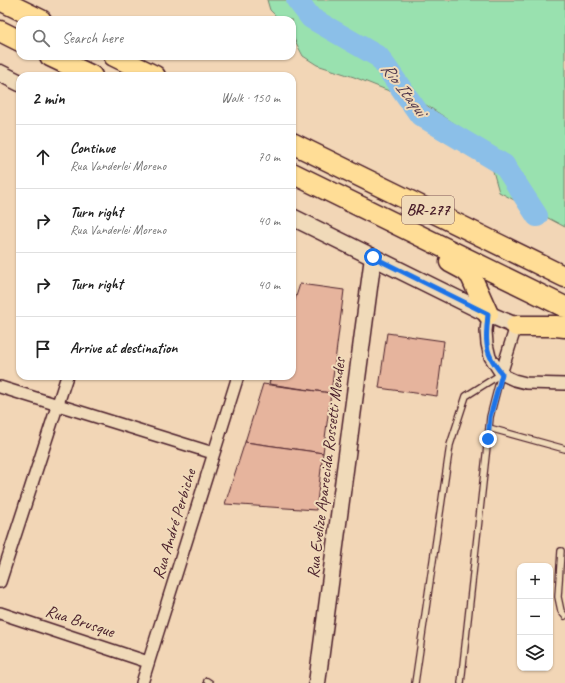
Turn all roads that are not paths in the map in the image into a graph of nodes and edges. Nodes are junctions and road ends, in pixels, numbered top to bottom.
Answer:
1 (0, 0) edge
2 (33, 16) edge
3 (0, 32) edge
4 (16, 39) edge
5 (58, 60) edge
6 (122, 60) edge
7 (84, 72) edge
8 (147, 72) edge
9 (0, 73) edge
10 (16, 81) edge
11 (296, 145) edge
12 (296, 175) edge
13 (356, 205) junction
14 (296, 219) edge
15 (373, 257) junction
16 (565, 277) edge
17 (565, 307) edge
18 (488, 314) junction
19 (516, 326) junction
20 (565, 327) edge
21 (502, 374) junction
22 (66, 380) edge
23 (237, 380) edge
24 (565, 384) edge
25 (0, 387) edge
26 (58, 405) junction
27 (489, 428) junction
28 (565, 449) edge
29 (214, 454) junction
30 (561, 551) dead end
31 (0, 582) edge
32 (0, 613) edge
33 (565, 616) edge
34 (148, 662) junction
35 (142, 683) edge
36 (315, 683) edge
37 (414, 683) edge
38 (461, 683) edge

1 - 2 highway
3 - 4 highway
5 - 7 highway
6 - 8 highway
9 - 10 street
11 - 16 highway, BR-277
12 - 13 highway, BR-277
13 - 17 highway, BR-277
13 - 18 highway
14 - 15 street
15 - 18 street
15 - 36 street, Rua Evelize Aparecida Rossetti Mendes
18 - 19 street
18 - 21 street
19 - 20 highway
19 - 21 street
21 - 24 street
21 - 27 lane
21 - 37 lane
22 - 26 street
23 - 29 street, Rua André Perbiche
25 - 26 street
26 - 29 street
26 - 31 street
27 - 28 lane
27 - 38 lane
29 - 34 street, Rua André Perbiche
30 - 33 lane
32 - 34 street, Rua Brusque
34 - 35 street, Rua André Perbiche

